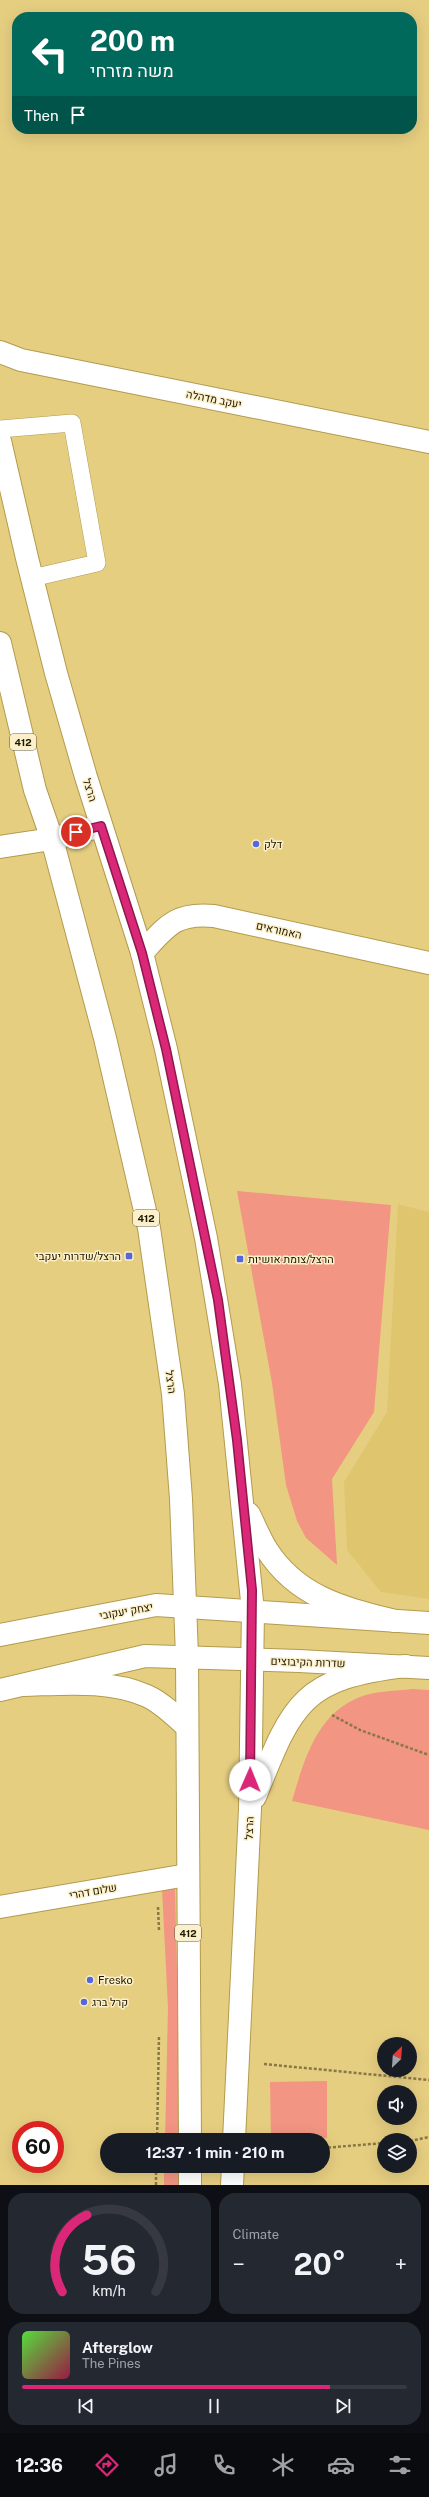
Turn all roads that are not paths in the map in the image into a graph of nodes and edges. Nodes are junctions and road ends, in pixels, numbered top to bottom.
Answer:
1 (0, 352) edge
2 (0, 429) edge
3 (0, 441) edge
4 (429, 442) edge
5 (32, 578) junction
6 (0, 643) edge
7 (101, 826) junction
8 (52, 839) junction
9 (0, 847) edge
10 (142, 953) junction
11 (429, 963) edge
12 (243, 1503) junction
13 (185, 1606) junction
14 (253, 1611) junction
15 (395, 1621) junction
16 (429, 1623) edge
17 (0, 1635) edge
18 (187, 1656) junction
19 (253, 1660) junction
20 (406, 1666) junction
21 (429, 1668) edge
22 (23, 1686) junction
23 (0, 1690) edge
24 (186, 1726) junction
25 (250, 1809) junction
26 (187, 1875) junction
27 (0, 1907) edge
28 (190, 2133) edge
29 (234, 2133) edge
30 (190, 2173) edge
31 (233, 2173) edge
32 (190, 2185) edge
33 (232, 2185) edge

1 - 4 main road, יעקב מדהלה
2 - 5 lane
3 - 5 main road, הרצל
5 - 7 main road, הרצל
6 - 8 main road, הרצל / 412
7 - 8 main road
7 - 10 main road, הרצל
8 - 9 main road
8 - 13 main road, הרצל / 412
10 - 11 main road, האמוראים
10 - 12 main road, הרצל
12 - 14 main road, הרצל
12 - 15 main road
13 - 14 main road, יצחק יעקובי
13 - 17 main road, יצחק יעקובי
13 - 18 main road, הרצל / 412
14 - 15 main road
14 - 19 main road, הרצל
15 - 16 main road
18 - 19 main road, שדרות הקיבוצים
18 - 22 main road
18 - 24 main road, הרצל / 412
19 - 20 main road, שדרות הקיבוצים
19 - 25 main road, הרצל
20 - 21 main road, שדרות הקיבוצים
20 - 25 main road
22 - 23 main road
22 - 24 main road
24 - 26 main road, הרצל / 412
25 - 29 main road, הרצל
26 - 27 main road, שלום דהרי
26 - 28 main road, הרצל / 412
30 - 32 main road
31 - 33 main road

